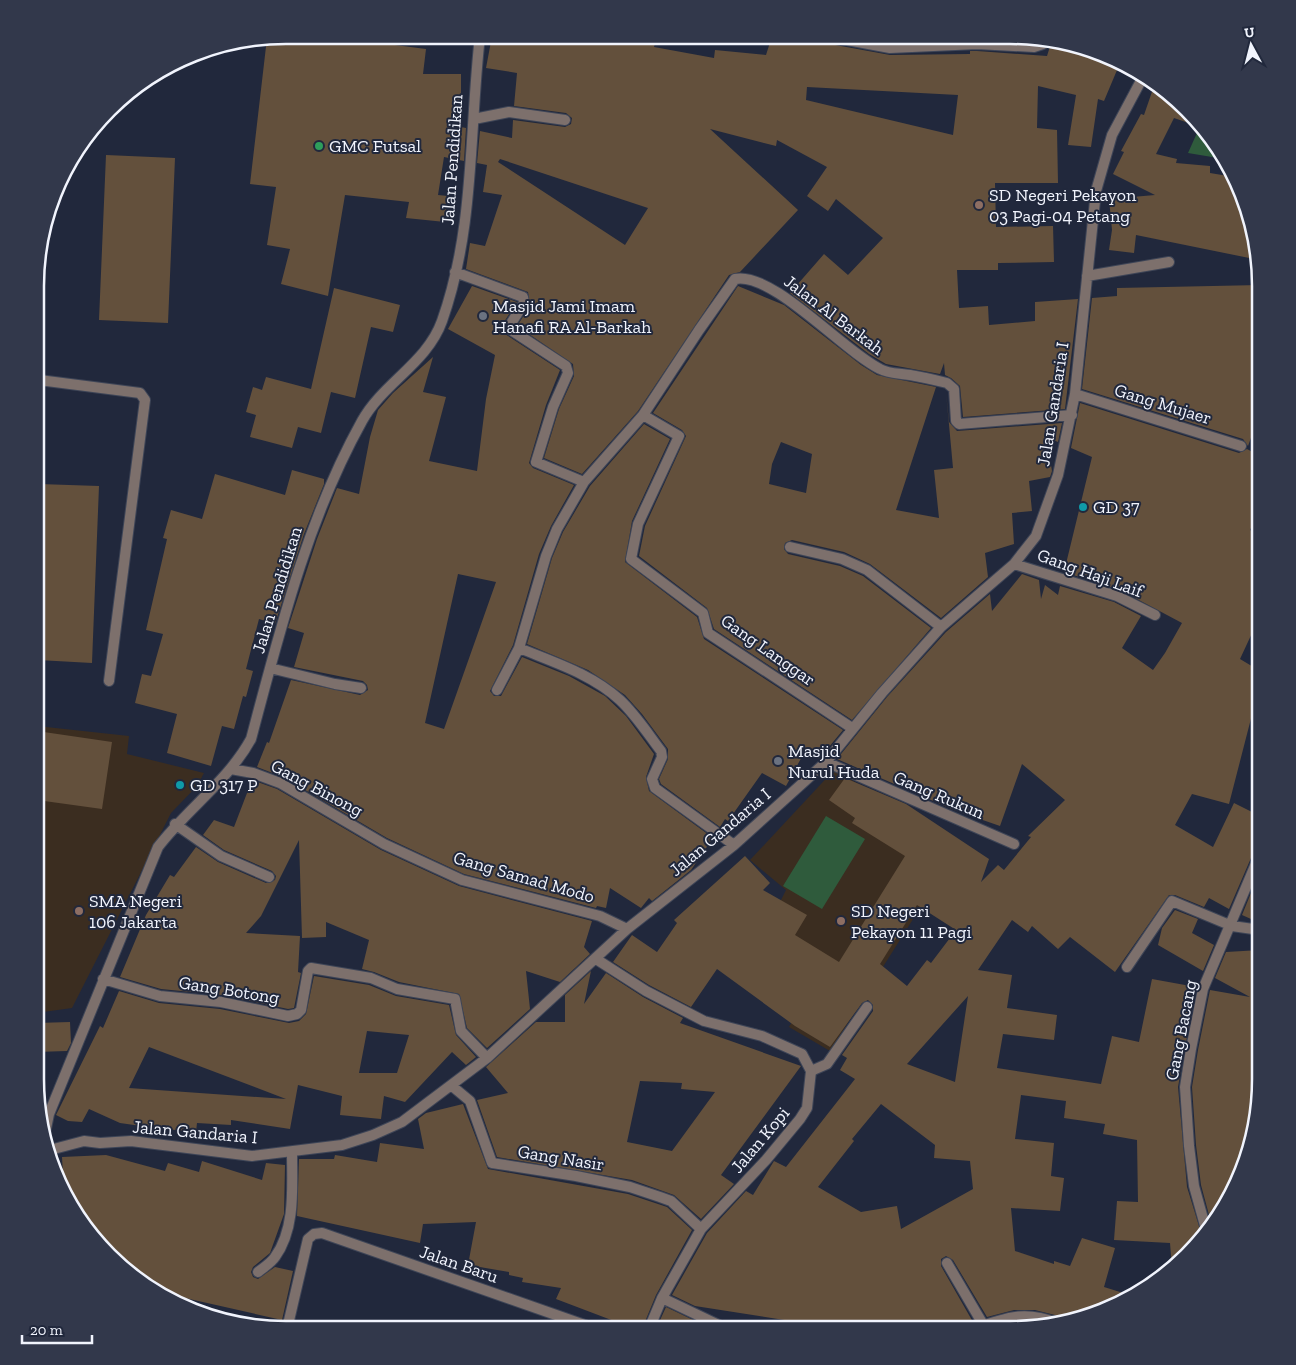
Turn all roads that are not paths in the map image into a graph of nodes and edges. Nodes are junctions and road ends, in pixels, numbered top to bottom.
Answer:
1 (479, 44) edge
2 (870, 44) edge
3 (977, 44) edge
4 (977, 44) edge
5 (1038, 46) edge
6 (1141, 81) edge
7 (474, 119) junction
8 (565, 120) dead end
9 (1169, 262) dead end
10 (455, 272) junction
11 (1087, 276) junction
12 (44, 381) edge
13 (1075, 394) junction
14 (644, 415) junction
15 (1072, 415) junction
16 (1241, 446) dead end
17 (584, 482) junction
18 (790, 547) dead end
19 (1014, 564) junction
20 (1155, 615) dead end
21 (941, 627) junction
22 (519, 648) junction
23 (270, 668) junction
24 (109, 681) dead end
25 (361, 688) dead end
26 (497, 690) dead end
27 (852, 728) junction
28 (826, 762) junction
29 (231, 769) junction
30 (175, 824) junction
31 (384, 844) joint
32 (1014, 844) dead end
33 (734, 845) junction
34 (1252, 875) edge
35 (269, 877) dead end
36 (1232, 926) junction
37 (626, 929) junction
38 (1252, 929) edge
39 (596, 959) junction
40 (1126, 967) dead end
41 (103, 979) junction
42 (867, 1008) dead end
43 (487, 1058) junction
44 (811, 1071) junction
45 (452, 1086) junction
46 (47, 1116) edge
47 (54, 1149) edge
48 (292, 1152) junction
49 (1204, 1224) edge
50 (701, 1229) junction
51 (948, 1263) dead end
52 (258, 1272) dead end
53 (662, 1298) junction
54 (1043, 1319) edge
55 (289, 1321) edge
56 (571, 1321) edge
57 (653, 1321) edge
58 (710, 1321) edge
59 (981, 1321) edge
60 (1000, 1321) edge

1 - 7 street, Jalan Pendidikan
2 - 4 street
3 - 5 street
6 - 11 street, Jalan Gandaria I
7 - 8 street
7 - 10 street, Jalan Pendidikan
9 - 11 street
10 - 17 street
10 - 23 street, Jalan Pendidikan
11 - 13 street, Jalan Gandaria I
12 - 24 street
13 - 15 street, Jalan Gandaria I
13 - 16 street, Gang Mujaer
14 - 15 street, Jalan Al Barkah
14 - 17 street, Jalan Al Barkah
14 - 27 street, Gang Langgar
15 - 19 street, Jalan Gandaria I
17 - 22 street, Jalan Al Barkah
18 - 21 street
19 - 20 street, Gang Haji Laif
19 - 21 street, Jalan Gandaria I
21 - 27 street, Jalan Gandaria I
22 - 26 street, Jalan Al Barkah
22 - 33 street
23 - 25 street
23 - 29 street, Jalan Pendidikan
27 - 28 street, Jalan Gandaria I
28 - 32 street, Gang Rukun
28 - 33 street, Jalan Gandaria I
29 - 30 street, Jalan Pendidikan
29 - 31 street, Gang Binong
30 - 35 street
30 - 41 street, Jalan Pendidikan
31 - 37 street, Gang Samad Modo
33 - 37 street, Jalan Gandaria I
34 - 36 street, Gang Bacang
36 - 38 street
36 - 40 street
36 - 49 street, Gang Bacang
37 - 39 street, Jalan Gandaria I
39 - 43 street, Jalan Gandaria I
39 - 44 street
41 - 43 street, Gang Botong
41 - 46 street, Jalan Pendidikan
42 - 44 street
43 - 45 street, Jalan Gandaria I
44 - 50 street, Jalan Kopi
45 - 48 street, Jalan Gandaria I
45 - 50 street, Gang Nasir
47 - 48 street, Jalan Gandaria I
48 - 52 street
50 - 53 street, Jalan Kopi
51 - 59 street
53 - 57 street, Jalan Kopi
53 - 58 street
54 - 60 street
55 - 56 street, Jalan Baru

